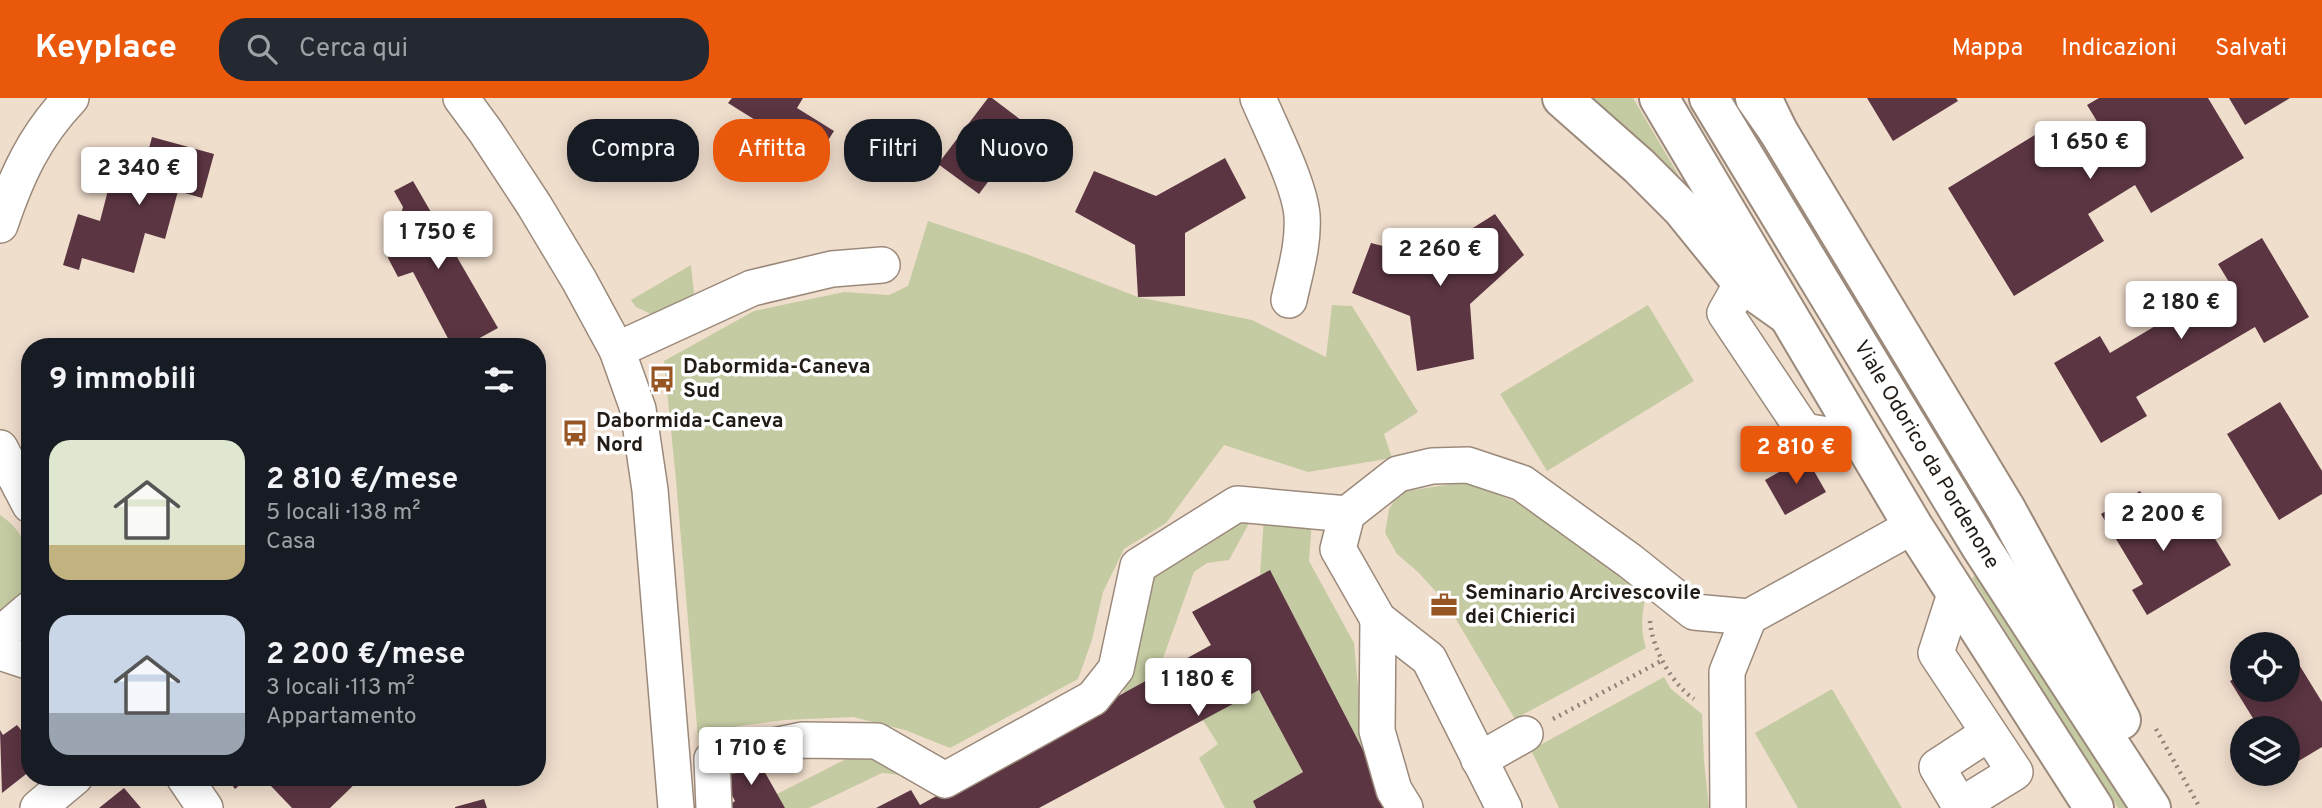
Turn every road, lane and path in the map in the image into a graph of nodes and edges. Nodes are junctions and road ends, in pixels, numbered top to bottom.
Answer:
1 (71, 98) edge
2 (461, 98) edge
3 (1258, 98) edge
4 (1562, 98) edge
5 (1659, 98) edge
6 (1709, 98) edge
7 (1755, 98) edge
8 (1770, 114) edge
9 (0, 225) edge
10 (882, 265) dead end
11 (1742, 283) junction
12 (1289, 300) dead end
13 (1787, 316) junction
14 (617, 350) junction
15 (1864, 441) junction
16 (0, 448) edge
17 (17, 492) edge
18 (1347, 514) junction
19 (1913, 526) junction
20 (1655, 583) junction
21 (1955, 594) junction
22 (21, 617) edge
23 (1749, 617) junction
24 (1378, 619) junction
25 (0, 635) edge
26 (0, 652) edge
27 (21, 659) edge
28 (1663, 660) junction
29 (1726, 715) junction
30 (1989, 733) dead end
31 (1525, 734) joint
32 (1479, 760) junction
33 (64, 786) edge
34 (190, 786) edge
35 (2083, 804) edge
36 (38, 808) edge
37 (205, 808) edge
38 (676, 808) edge
39 (715, 808) edge
40 (1405, 808) edge
41 (1504, 808) edge
42 (1728, 808) edge
43 (2151, 808) edge
44 (2168, 808) edge

1 - 9 street
2 - 14 street
3 - 12 street
4 - 11 main road
5 - 13 main road
6 - 43 main road, Viale Odorico da Pordenone
7 - 8 main road
8 - 44 main road
10 - 14 street
11 - 13 main road
11 - 15 street
13 - 15 main road
14 - 38 street
15 - 19 main road
16 - 17 street
18 - 20 street
18 - 24 street
18 - 39 street
19 - 21 main road
19 - 23 street
20 - 23 street
20 - 28 path
21 - 30 street
21 - 35 main road
22 - 25 street
23 - 29 street
24 - 32 street
24 - 40 street
26 - 27 street
28 - 29 path
28 - 31 path
29 - 42 street
31 - 32 street
32 - 41 street
33 - 36 street
34 - 37 street

